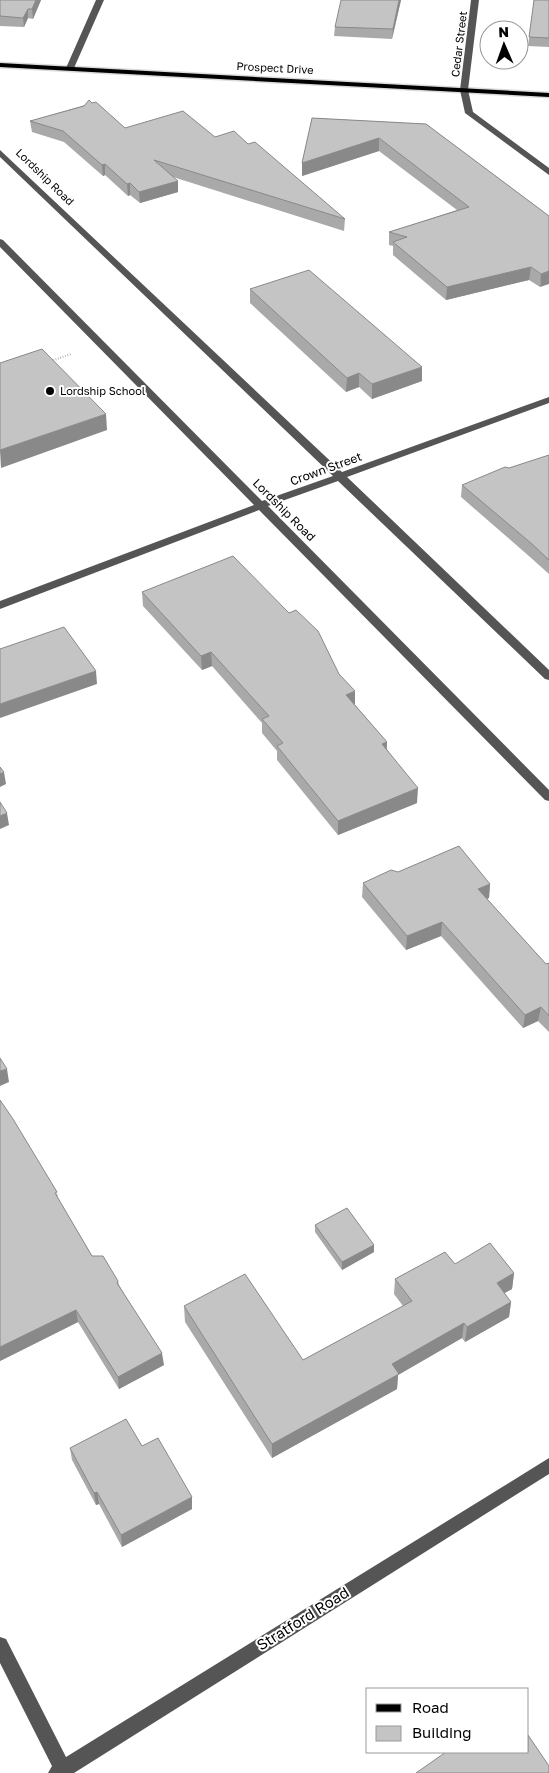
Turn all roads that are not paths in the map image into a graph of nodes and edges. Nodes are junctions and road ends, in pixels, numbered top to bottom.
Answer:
1 (100, 0) edge
2 (475, 0) edge
3 (0, 65) edge
4 (70, 68) junction
5 (464, 90) junction
6 (549, 95) edge
7 (0, 152) edge
8 (549, 172) edge
9 (0, 242) edge
10 (549, 400) edge
11 (341, 476) junction
12 (262, 505) junction
13 (0, 605) edge
14 (549, 676) edge
15 (549, 797) edge
16 (549, 1465) edge
17 (0, 1645) edge
18 (62, 1772) edge

1 - 4 street
2 - 5 street, Cedar Street
3 - 4 main road, Prospect Drive
4 - 5 main road, Prospect Drive
5 - 6 main road, Prospect Drive
5 - 8 street
7 - 11 street, Lordship Road
9 - 12 street, Lordship Road
10 - 11 street, Crown Street
11 - 12 street, Crown Street
11 - 14 street, Lordship Road
12 - 13 street, Crown Street
12 - 15 street, Lordship Road
16 - 18 street, Stratford Road
17 - 18 street

